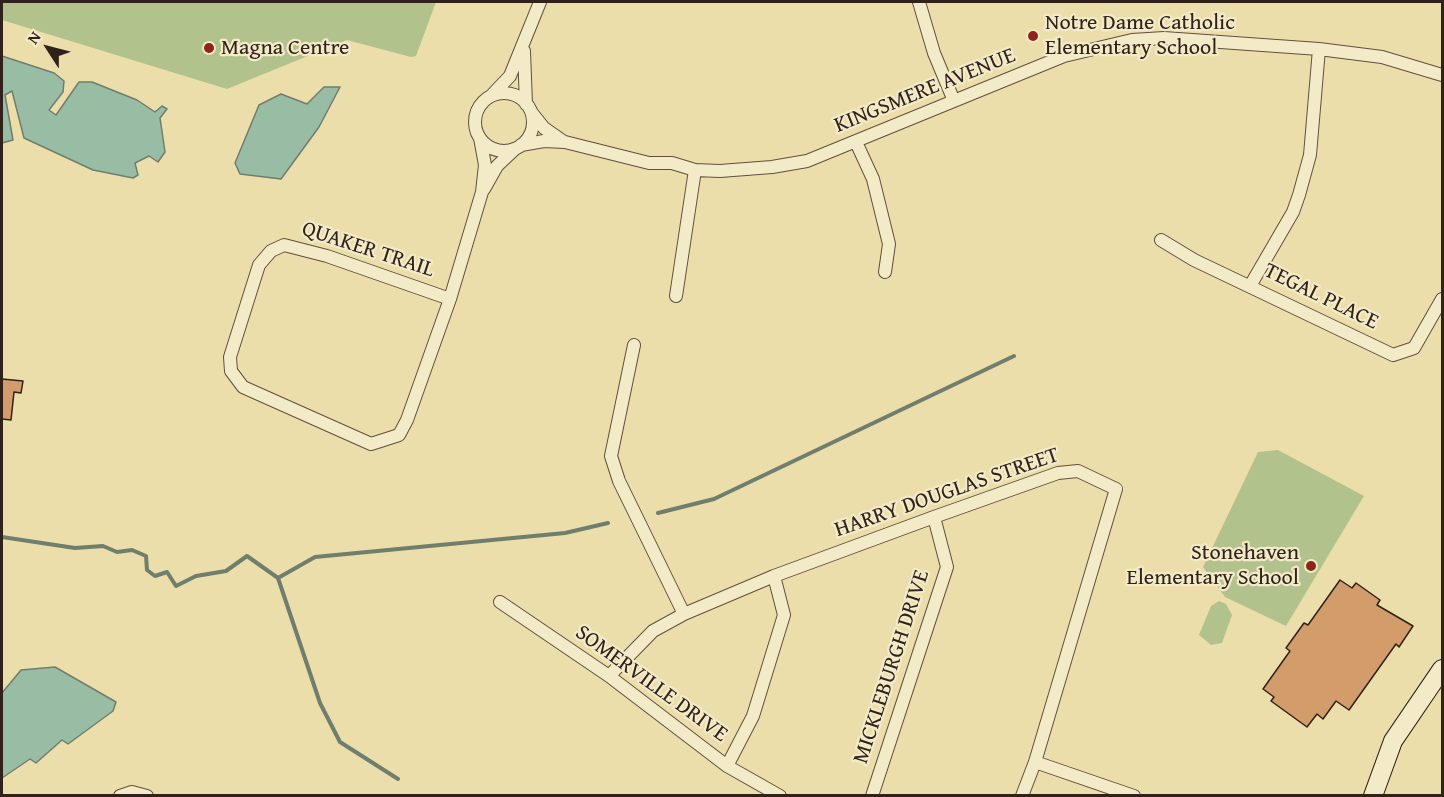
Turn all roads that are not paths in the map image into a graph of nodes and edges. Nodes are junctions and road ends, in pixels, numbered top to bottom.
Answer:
1 (540, 2) edge
2 (919, 2) edge
3 (524, 46) junction
4 (1319, 49) junction
5 (1443, 75) edge
6 (491, 97) junction
7 (954, 101) junction
8 (529, 109) junction
9 (480, 138) junction
10 (565, 142) junction
11 (856, 142) junction
12 (518, 147) junction
13 (696, 170) junction
14 (482, 192) junction
15 (1161, 240) dead end
16 (885, 272) dead end
17 (1250, 286) junction
18 (676, 296) dead end
19 (450, 299) junction
20 (1443, 299) edge
21 (634, 345) dead end
22 (934, 517) junction
23 (774, 576) junction
24 (500, 602) dead end
25 (684, 614) junction
26 (1443, 669) edge
27 (609, 676) junction
28 (1035, 762) junction
29 (727, 766) junction
30 (120, 795) edge
31 (147, 795) edge
32 (780, 795) edge
33 (872, 795) edge
34 (1022, 795) edge
35 (1134, 795) edge
36 (1373, 795) edge

1 - 3 street
2 - 7 street
3 - 6 street
3 - 8 street
4 - 5 street, KINGSMERE AVENUE
4 - 7 street, KINGSMERE AVENUE
4 - 17 street
6 - 8 street
6 - 9 street
7 - 11 street, KINGSMERE AVENUE
8 - 10 street, KINGSMERE AVENUE
8 - 12 street
9 - 12 street
9 - 14 street, QUAKER TRAIL
10 - 12 street, KINGSMERE AVENUE
10 - 13 street, KINGSMERE AVENUE
11 - 13 street, KINGSMERE AVENUE
11 - 16 street
12 - 14 street, QUAKER TRAIL
13 - 18 street
14 - 19 street, QUAKER TRAIL
15 - 17 street, TEGAL PLACE
17 - 20 street, TEGAL PLACE
19 - 19 street, QUAKER TRAIL
21 - 25 street
22 - 23 street, HARRY DOUGLAS STREET
22 - 28 street, HARRY DOUGLAS STREET
22 - 33 street, MICKLEBURGH DRIVE
23 - 25 street, HARRY DOUGLAS STREET
23 - 29 street
24 - 27 street, SOMERVILLE DRIVE
25 - 27 street, HARRY DOUGLAS STREET
26 - 36 street
27 - 29 street, SOMERVILLE DRIVE
28 - 34 street
28 - 35 street
29 - 32 street, SOMERVILLE DRIVE
30 - 31 street

